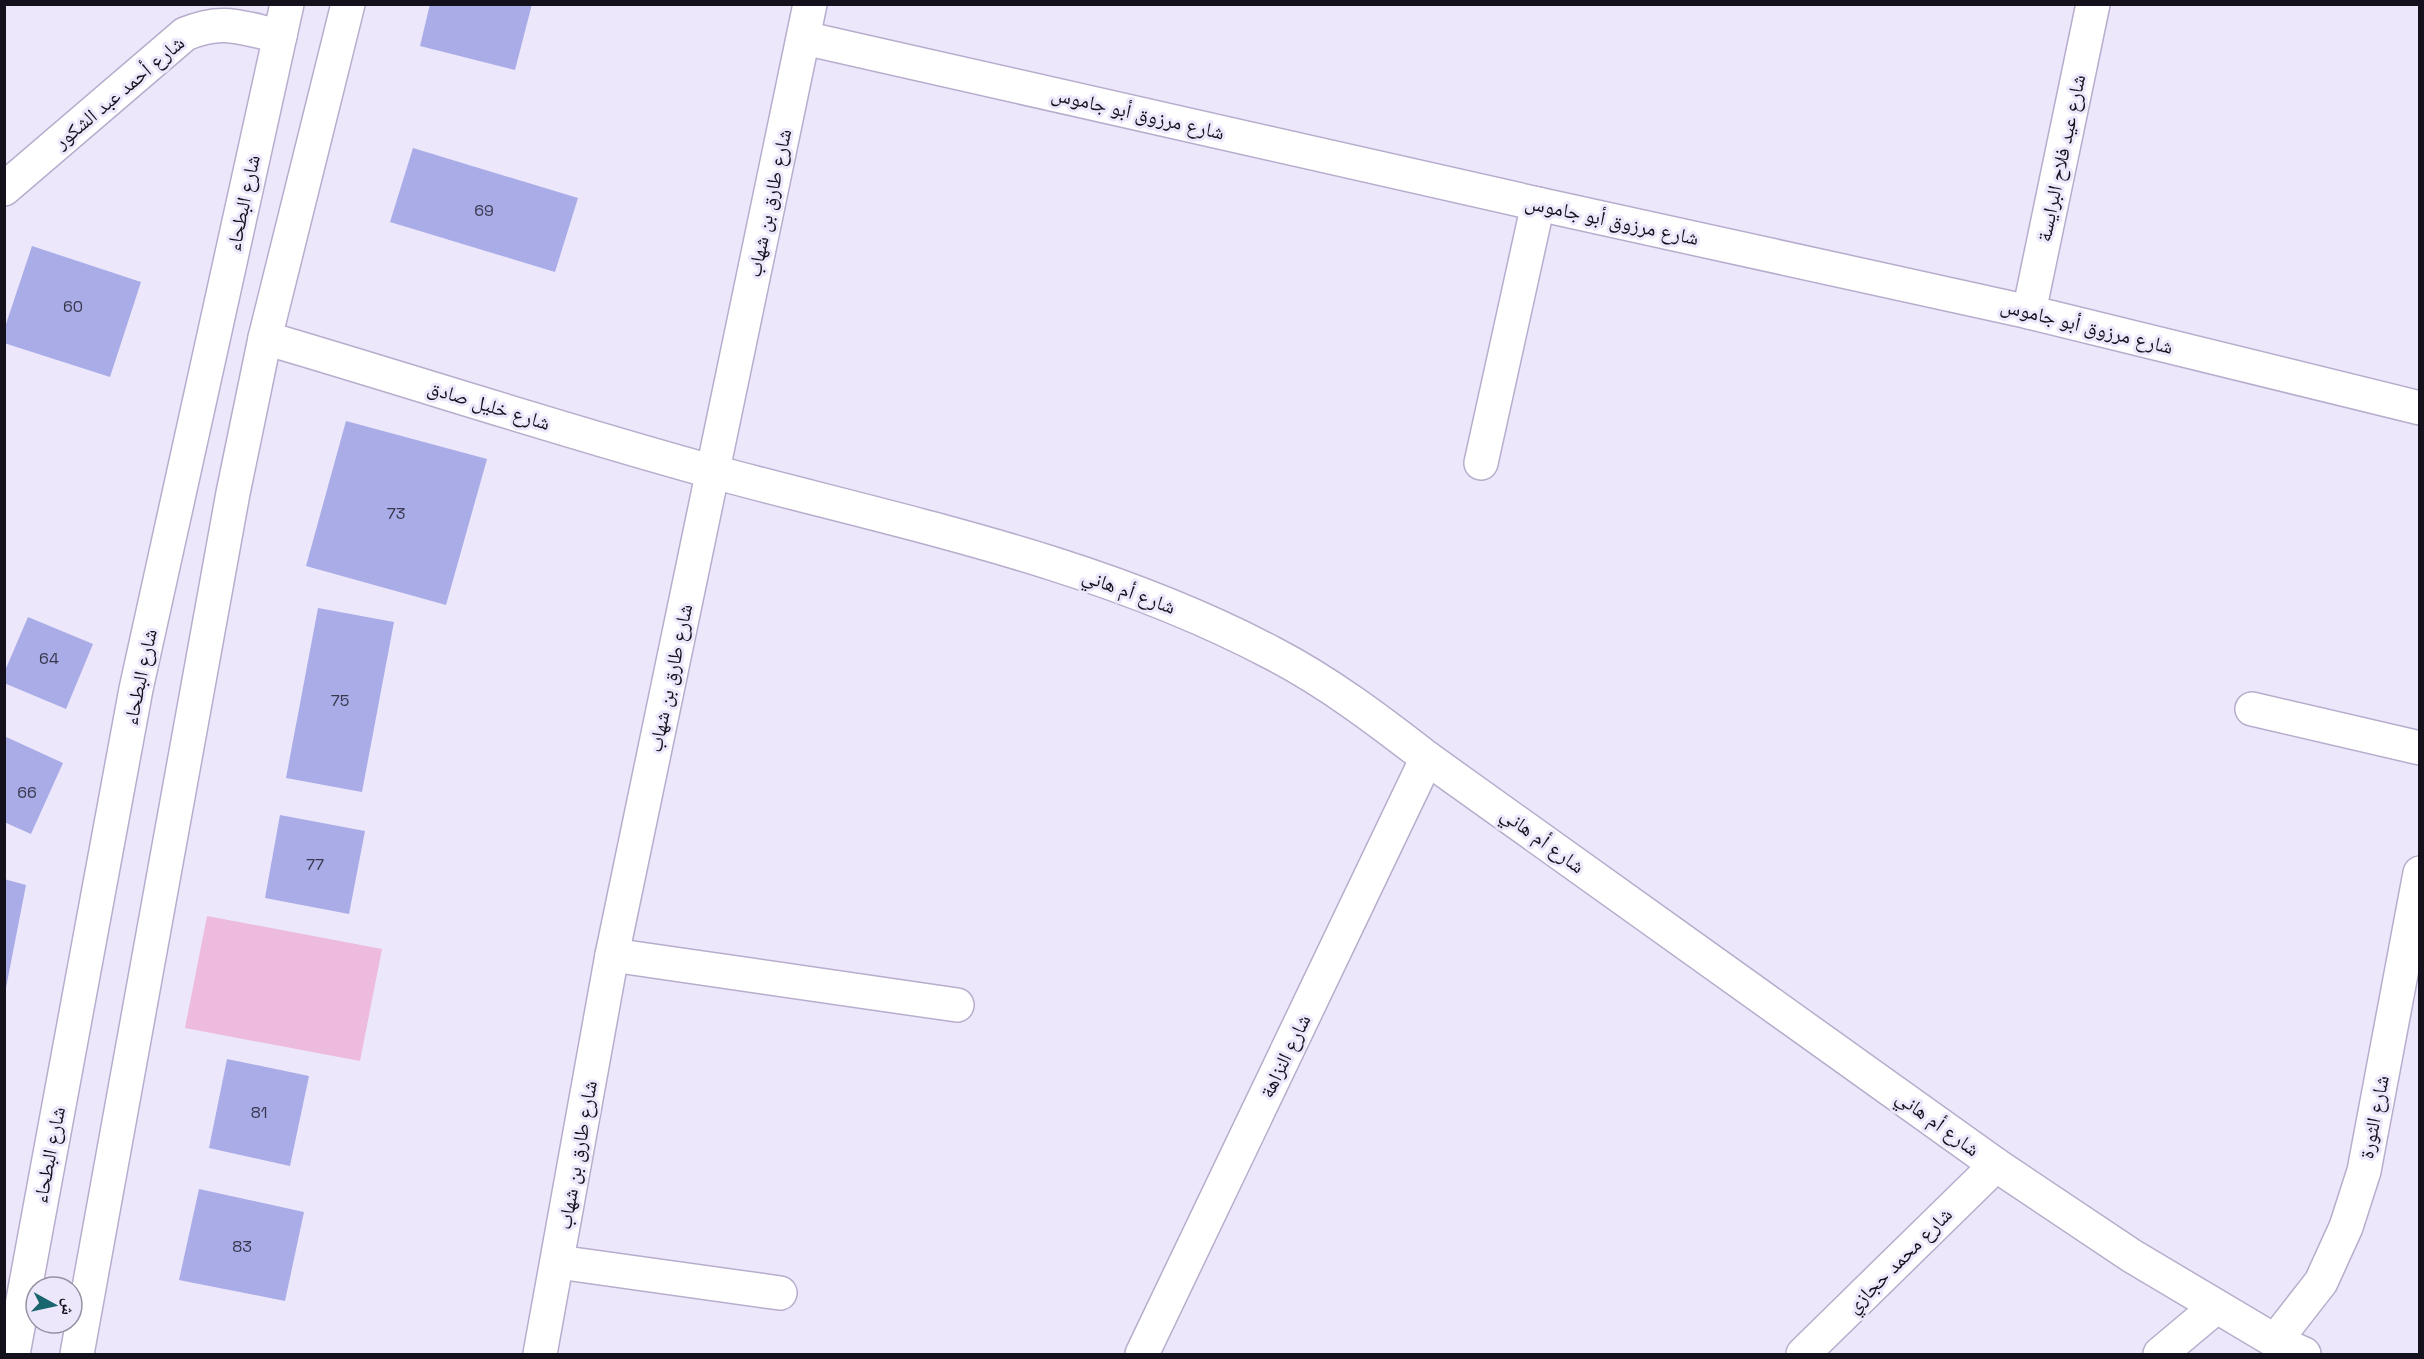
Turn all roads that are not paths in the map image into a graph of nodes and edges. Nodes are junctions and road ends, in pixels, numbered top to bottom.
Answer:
1 (287, 4) edge
2 (348, 4) edge
3 (810, 4) edge
4 (2093, 4) edge
5 (280, 36) junction
6 (804, 38) junction
7 (4, 189) edge
8 (1538, 204) junction
9 (2029, 312) junction
10 (265, 338) junction
11 (2420, 408) edge
12 (1481, 463) dead end
13 (713, 472) junction
14 (2252, 709) dead end
15 (2420, 748) edge
16 (1427, 758) junction
17 (2420, 873) edge
18 (612, 955) junction
19 (957, 1005) dead end
20 (1996, 1165) junction
21 (34, 1234) junction
22 (558, 1262) junction
23 (4, 1276) edge
24 (780, 1293) dead end
25 (2216, 1307) junction
26 (2275, 1341) junction
27 (13, 1354) edge
28 (77, 1354) edge
29 (540, 1354) edge
30 (1142, 1354) edge
31 (1803, 1354) edge
32 (2160, 1354) edge
33 (2304, 1354) edge

1 - 5 street, شارع البطحاء
2 - 10 street
3 - 6 street, شارع طارق بن شهاب
4 - 9 street, شارع عيد فلاح البرايسة
5 - 7 street, شارع أحمد عبد الشكور
5 - 21 street, شارع البطحاء
6 - 8 street, شارع مرزوق أبو جاموس
6 - 13 street, شارع طارق بن شهاب
8 - 9 street, شارع مرزوق أبو جاموس
8 - 12 street
9 - 11 street, شارع مرزوق أبو جاموس
10 - 13 street, شارع خليل صادق
10 - 28 street
13 - 16 street, شارع أم هاني
13 - 18 street, شارع طارق بن شهاب
14 - 15 street
16 - 20 street, شارع أم هاني
16 - 30 street, شارع النزاهة
17 - 26 street, شارع الثورة
18 - 19 street
18 - 22 street, شارع طارق بن شهاب
20 - 25 street, شارع أم هاني
20 - 31 street, شارع محمد حجازي
21 - 23 street
21 - 27 street, شارع البطحاء
22 - 24 street
22 - 29 street, شارع طارق بن شهاب
25 - 26 street, شارع أم هاني
25 - 32 street
26 - 33 street, شارع أم هاني

